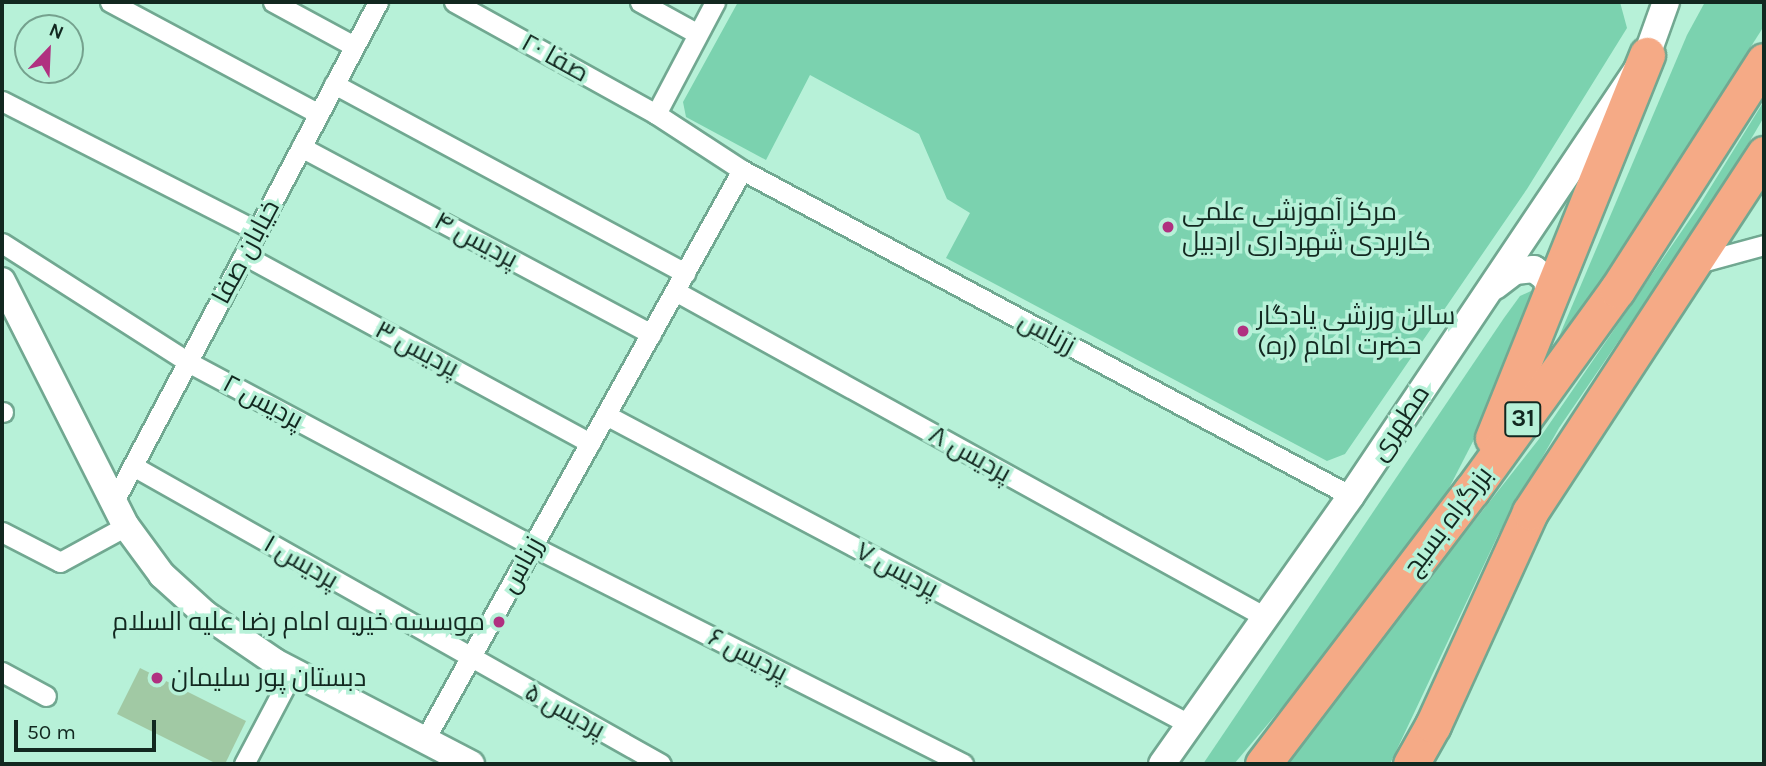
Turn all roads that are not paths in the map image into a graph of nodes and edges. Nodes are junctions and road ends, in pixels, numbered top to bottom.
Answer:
1 (110, 2) edge
2 (274, 2) edge
3 (378, 2) edge
4 (453, 2) edge
5 (640, 2) edge
6 (715, 2) edge
7 (1666, 2) edge
8 (698, 34) junction
9 (354, 46) junction
10 (1647, 55) junction
11 (1764, 61) edge
12 (334, 84) junction
13 (2, 101) edge
14 (319, 114) junction
15 (656, 114) junction
16 (301, 146) junction
17 (1764, 154) edge
18 (742, 170) junction
19 (257, 231) junction
20 (2, 243) edge
21 (1764, 245) edge
22 (244, 255) junction
23 (1693, 264) junction
24 (2, 281) edge
25 (680, 282) junction
26 (1488, 291) junction
27 (1549, 298) junction
28 (651, 334) junction
29 (188, 362) junction
30 (606, 415) junction
31 (590, 443) junction
32 (133, 466) junction
33 (1472, 490) junction
34 (1351, 496) junction
35 (113, 503) junction
36 (126, 526) junction
37 (2, 532) edge
38 (532, 546) junction
39 (1265, 617) junction
40 (470, 659) junction
41 (293, 671) junction
42 (2, 672) edge
43 (46, 696) dead end
44 (1189, 724) junction
45 (425, 739) junction
46 (244, 764) edge
47 (471, 764) edge
48 (661, 764) edge
49 (963, 764) edge
50 (1162, 764) edge
51 (1263, 764) edge
52 (1411, 764) edge

1 - 14 street
2 - 9 street
3 - 9 street, خیابان صفا
4 - 15 street, صفا ۲۰
5 - 8 street
6 - 8 street
7 - 10 street, مطهری
8 - 15 street
9 - 12 street, خیابان صفا
10 - 26 street, مطهری
10 - 27 highway
11 - 33 highway, بزرگراه بسیج / 31
12 - 14 street, خیابان صفا
12 - 25 street, پردیس ۸
13 - 19 street
14 - 16 street, خیابان صفا
15 - 18 street, زرناس
16 - 19 street, خیابان صفا
16 - 28 street, پردیس ۴
17 - 23 highway, 31
18 - 25 street, زرناس
18 - 34 street, زرناس
19 - 22 street, خیابان صفا
20 - 29 street, پردیس ۲
21 - 23 street
22 - 29 street, خیابان صفا
22 - 31 street, پردیس ۳
23 - 52 highway, 31
24 - 35 street
25 - 28 street, زرناس
25 - 39 street, پردیس ۸
26 - 27 street
26 - 34 street, مطهری
27 - 33 highway
28 - 30 street, زرناس
29 - 32 street, خیابان صفا
29 - 38 street, پردیس ۲
30 - 31 street, زرناس
30 - 44 street, پردیس ۷
31 - 38 street, زرناس
32 - 35 street, خیابان صفا
32 - 40 street, پردیس ۱
33 - 51 highway, بزرگراه بسیج / 31
34 - 39 street, مطهری
35 - 36 street
36 - 37 street
36 - 41 street
38 - 40 street, زرناس
38 - 49 street, پردیس ۶
39 - 44 street, مطهری
40 - 45 street, زرناس
40 - 48 street, پردیس ۵
41 - 45 street
41 - 46 street
42 - 43 street
44 - 50 street, مطهری
45 - 47 street

